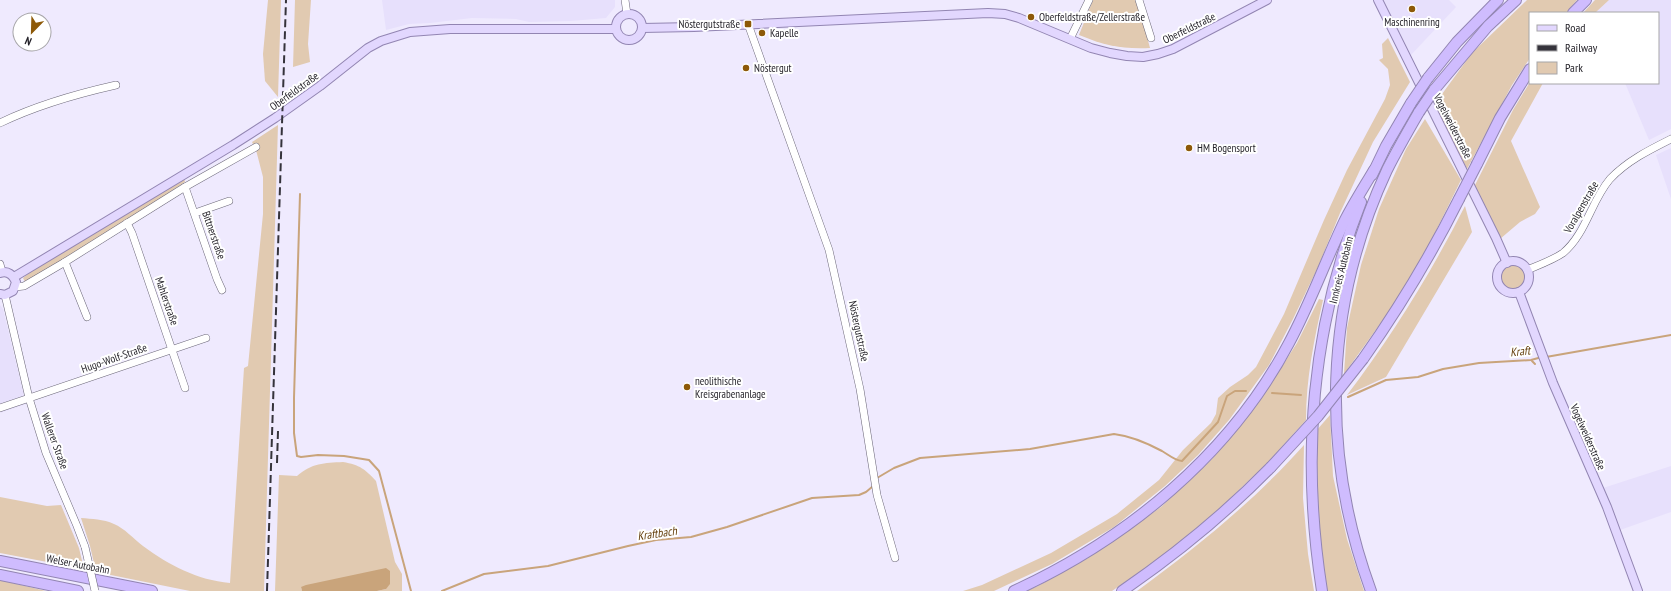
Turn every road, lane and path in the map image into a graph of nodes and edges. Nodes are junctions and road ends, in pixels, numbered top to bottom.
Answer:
1 (625, 0) edge
2 (1089, 0) edge
3 (1139, 0) edge
4 (1267, 0) edge
5 (1378, 0) edge
6 (1498, 0) edge
7 (1516, 0) edge
8 (1586, 0) edge
9 (1574, 12) edge
10 (627, 14) junction
11 (748, 24) junction
12 (642, 28) junction
13 (616, 29) junction
14 (1150, 38) dead end
15 (1070, 39) junction
16 (1529, 71) edge
17 (116, 85) dead end
18 (0, 123) edge
19 (1671, 139) edge
20 (256, 147) dead end
21 (1374, 170) junction
22 (185, 188) junction
23 (229, 201) dead end
24 (194, 213) junction
25 (127, 223) junction
26 (65, 262) junction
27 (1507, 263) junction
28 (0, 264) edge
29 (1527, 270) junction
30 (1, 273) edge
31 (14, 277) junction
32 (15, 287) junction
33 (222, 290) dead end
34 (1520, 292) junction
35 (2, 294) edge
36 (87, 317) dead end
37 (206, 338) dead end
38 (173, 350) junction
39 (185, 388) dead end
40 (29, 398) junction
41 (0, 408) edge
42 (895, 558) dead end
43 (0, 561) edge
44 (0, 575) edge
45 (78, 591) edge
46 (94, 591) edge
47 (152, 591) edge
48 (1014, 591) edge
49 (1122, 591) edge
50 (1322, 591) edge
51 (1371, 591) edge
52 (1638, 591) edge

1 - 10 street
2 - 15 street
3 - 14 street
4 - 15 main road, Oberfeldstraße
5 - 27 main road, Vogelweiderstraße
6 - 21 highway, Innkreis Autobahn, bridge
7 - 51 highway, Innkreis Autobahn, bridge
8 - 9 highway
10 - 12 main road
10 - 13 main road
11 - 12 main road, Oberfeldstraße
11 - 15 main road, Oberfeldstraße
11 - 42 street, Nöstergutstraße
12 - 13 main road
13 - 31 main road, Oberfeldstraße
16 - 49 highway, bridge
17 - 18 street
19 - 29 street, Voralpenstraße
20 - 22 street
21 - 48 highway
21 - 50 highway, Innkreis Autobahn
22 - 24 street, Bittnerstraße
22 - 25 street
23 - 24 street
24 - 33 street, Bittnerstraße
25 - 26 street
25 - 38 street, Mahlerstraße
26 - 32 street
26 - 36 street
27 - 29 main road
27 - 34 main road
28 - 30 street
29 - 34 main road
30 - 31 main road
31 - 32 main road
32 - 35 main road
34 - 52 main road, Vogelweiderstraße
35 - 40 street, Wallerer Straße
37 - 38 street, Hugo-Wolf-Straße
38 - 39 street, Mahlerstraße
38 - 40 street, Hugo-Wolf-Straße
40 - 41 street, Hugo-Wolf-Straße
40 - 46 street, Wallerer Straße, bridge
43 - 47 highway, Welser Autobahn
44 - 45 highway

